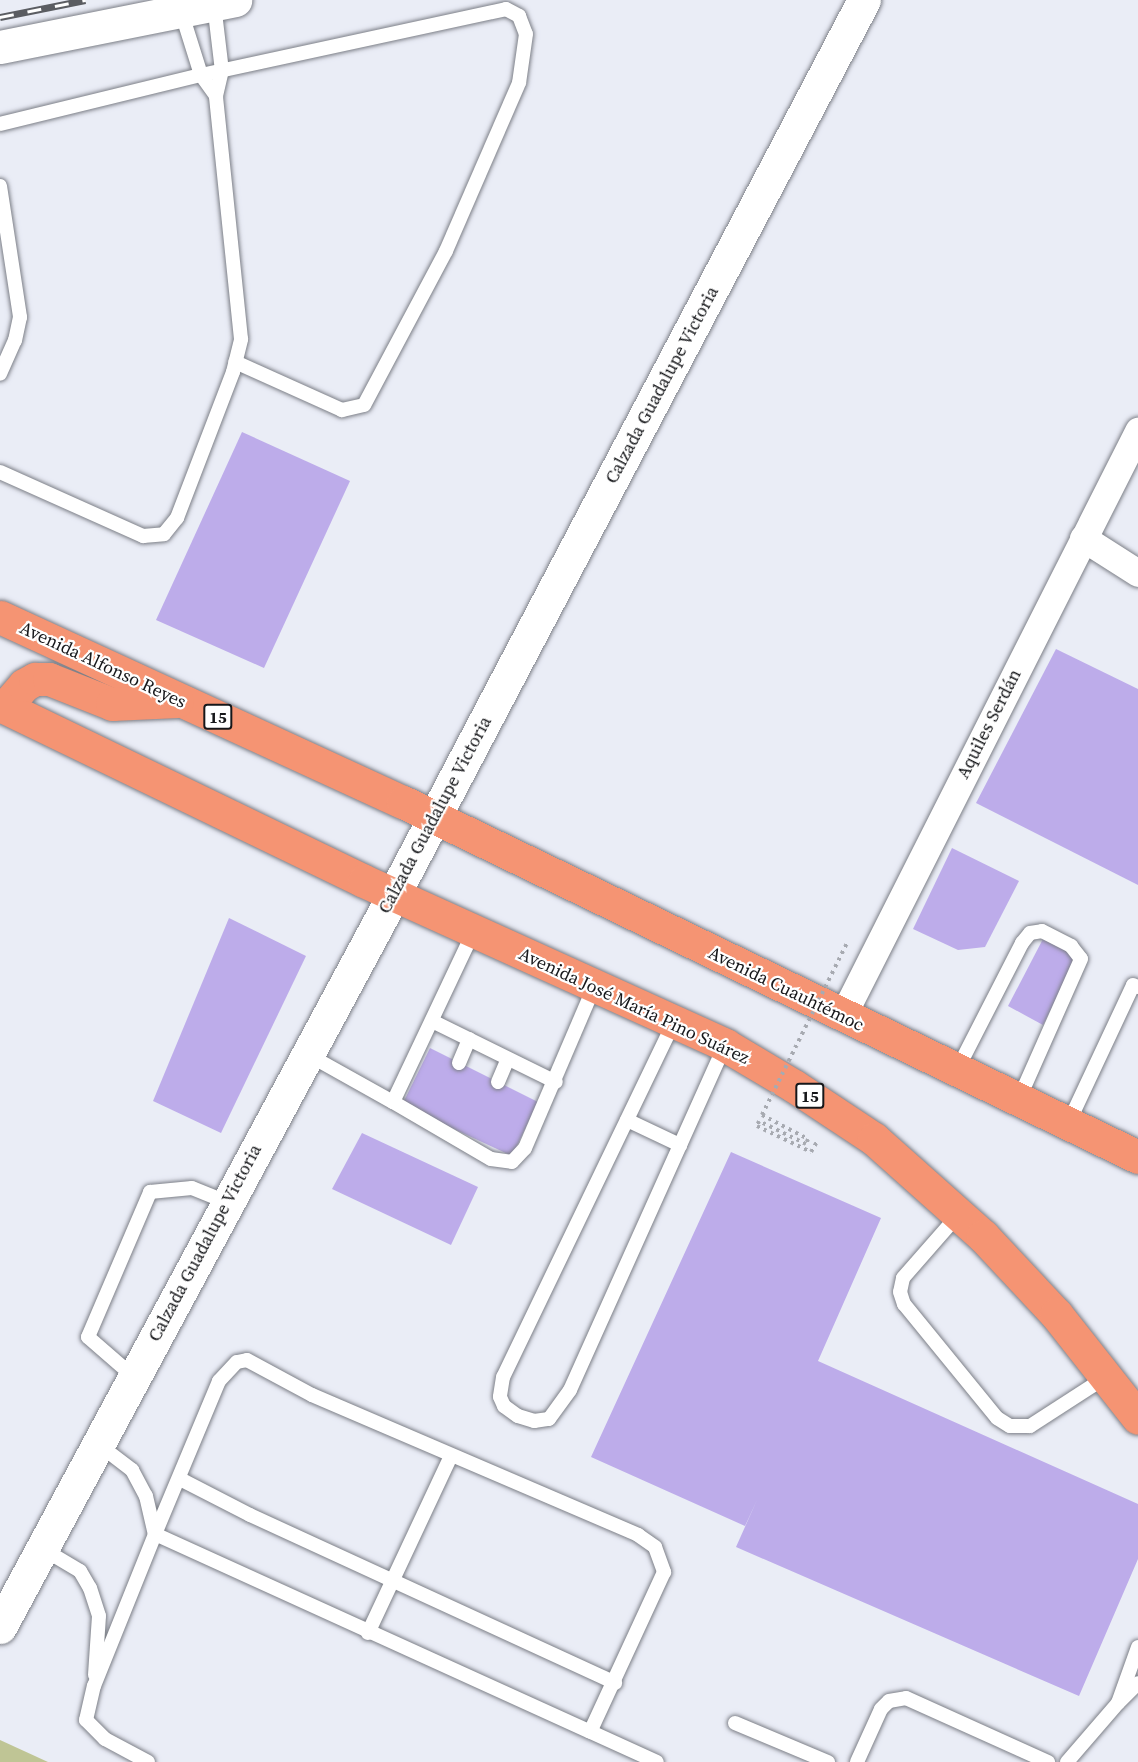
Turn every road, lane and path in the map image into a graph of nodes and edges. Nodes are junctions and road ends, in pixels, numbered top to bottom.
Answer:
1 (864, 0) edge
2 (224, 2) edge
3 (181, 11) junction
4 (0, 47) edge
5 (222, 71) junction
6 (201, 75) junction
7 (216, 96) junction
8 (0, 124) edge
9 (0, 186) edge
10 (235, 362) junction
11 (0, 374) edge
12 (1138, 431) edge
13 (0, 472) edge
14 (1083, 538) junction
15 (1138, 573) edge
16 (0, 617) edge
17 (182, 701) junction
18 (2, 710) edge
19 (435, 818) junction
20 (394, 894) junction
21 (474, 931) junction
22 (847, 943) dead end
23 (596, 986) junction
24 (1138, 987) edge
25 (842, 1017) junction
26 (432, 1021) junction
27 (674, 1022) junction
28 (469, 1039) junction
29 (725, 1045) junction
30 (306, 1053) junction
31 (508, 1059) junction
32 (459, 1063) dead end
33 (956, 1072) junction
34 (498, 1082) dead end
35 (556, 1082) junction
36 (1018, 1101) junction
37 (393, 1102) junction
38 (627, 1120) junction
39 (1068, 1124) junction
40 (680, 1145) junction
41 (811, 1152) dead end
42 (1137, 1153) edge
43 (227, 1202) junction
44 (959, 1213) junction
45 (134, 1377) junction
46 (1106, 1377) junction
47 (1138, 1418) edge
48 (98, 1444) junction
49 (451, 1456) junction
50 (180, 1479) junction
51 (155, 1534) junction
52 (43, 1549) junction
53 (394, 1579) junction
54 (0, 1627) edge
55 (369, 1633) junction
56 (1138, 1647) edge
57 (615, 1683) junction
58 (1138, 1683) edge
59 (94, 1686) junction
60 (1118, 1703) junction
61 (735, 1723) dead end
62 (590, 1732) junction
63 (148, 1762) edge
64 (657, 1762) edge
65 (828, 1762) edge
66 (857, 1762) edge
67 (1048, 1762) edge
68 (1067, 1762) edge

1 - 19 street, Calzada Guadalupe Victoria
2 - 3 street
2 - 5 lane
3 - 4 street
3 - 6 lane
5 - 6 lane
5 - 7 lane
5 - 10 lane
6 - 7 lane
6 - 8 lane
7 - 10 lane
9 - 11 lane
10 - 13 lane
12 - 14 street, Aquiles Serdán
14 - 15 street
14 - 25 street, Aquiles Serdán
16 - 17 highway, Avenida Alfonso Reyes / 15
17 - 18 highway
17 - 19 highway, Avenida Alfonso Reyes / 15
18 - 20 highway, 15
19 - 20 street, Calzada Guadalupe Victoria
19 - 25 highway, Avenida Cuauhtémoc / 15
20 - 21 highway, Avenida José María Pino Suárez / 15
20 - 30 street, Calzada Guadalupe Victoria
21 - 23 highway, Avenida José María Pino Suárez / 15
21 - 26 lane
22 - 41 path, bridge
23 - 27 highway, Avenida José María Pino Suárez / 15
23 - 35 lane
24 - 39 lane
25 - 33 highway, Avenida Cuauhtémoc / 15
26 - 28 lane
26 - 37 lane
27 - 29 highway, Avenida José María Pino Suárez / 15
27 - 38 lane
28 - 31 lane
28 - 32 lane
29 - 40 lane
29 - 44 highway, Avenida José María Pino Suárez / 15
30 - 37 lane
30 - 43 street, Calzada Guadalupe Victoria
31 - 34 lane
31 - 35 lane
33 - 36 highway, Avenida Cuauhtémoc / 15
33 - 36 lane
35 - 37 lane
36 - 39 highway, Avenida Cuauhtémoc / 15
38 - 40 lane
38 - 40 lane
39 - 42 highway, Avenida Cuauhtémoc / 15
43 - 45 street, Calzada Guadalupe Victoria
43 - 45 lane
44 - 46 highway, Avenida José María Pino Suárez / 15
44 - 46 lane
45 - 48 street, Calzada Guadalupe Victoria
46 - 47 highway, Avenida José María Pino Suárez / 15
48 - 51 lane
48 - 52 street, Calzada Guadalupe Victoria
49 - 50 lane
49 - 53 lane
49 - 57 lane
50 - 51 lane
50 - 53 lane
51 - 55 lane
51 - 59 lane
52 - 54 street, Calzada Guadalupe Victoria
52 - 59 lane
53 - 55 lane
53 - 57 lane
55 - 62 lane
56 - 60 lane
57 - 62 lane
58 - 60 lane
59 - 63 lane
60 - 68 lane
61 - 65 lane
62 - 64 lane
66 - 67 lane

